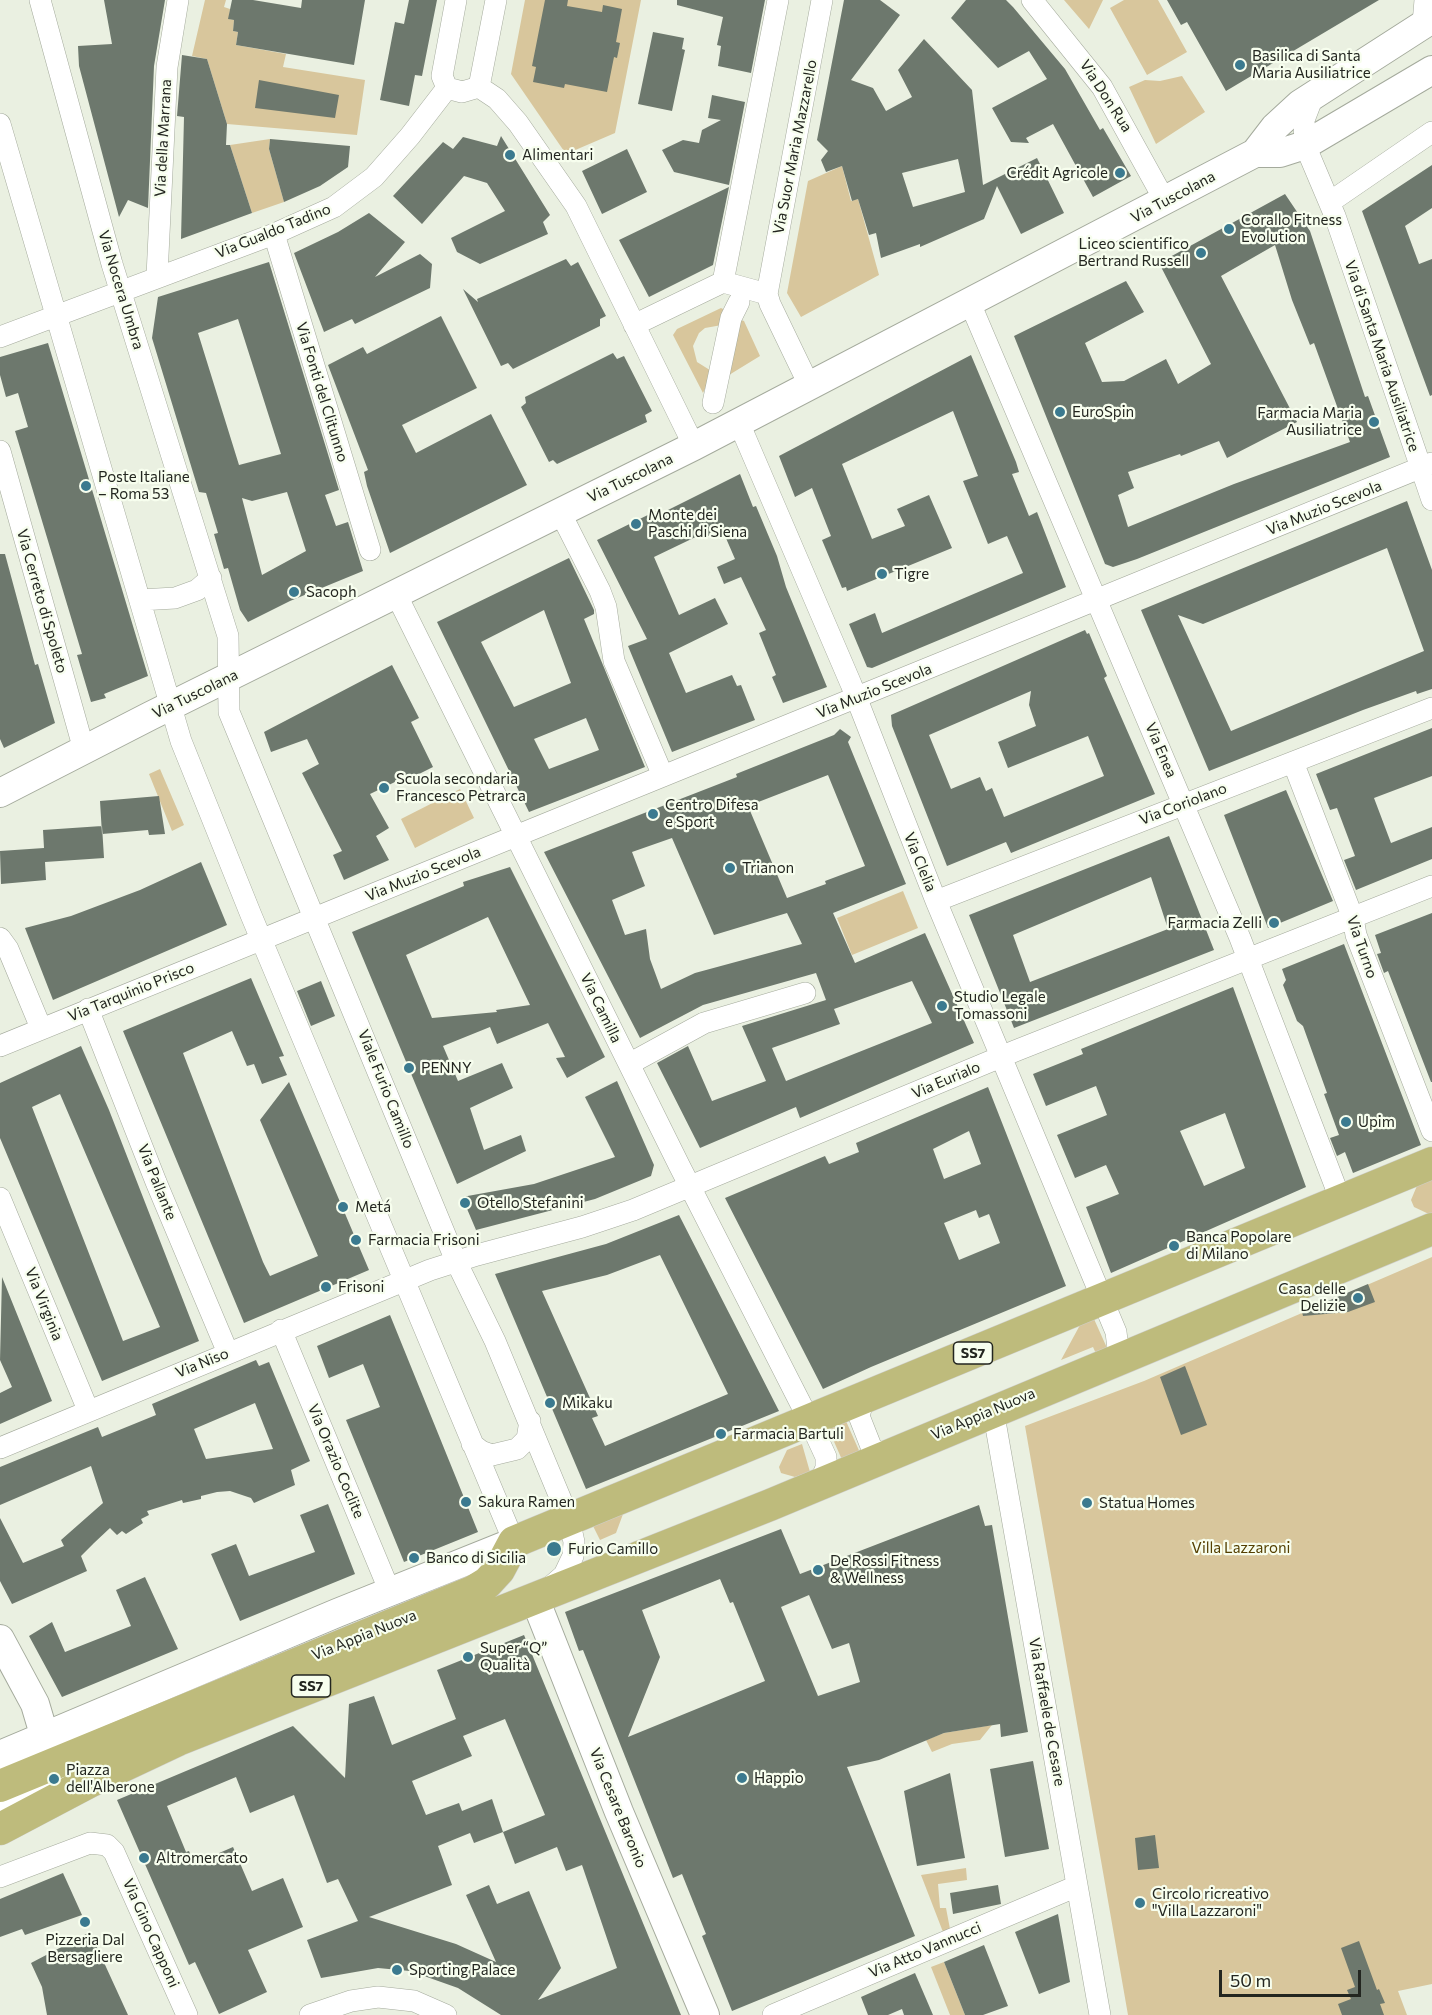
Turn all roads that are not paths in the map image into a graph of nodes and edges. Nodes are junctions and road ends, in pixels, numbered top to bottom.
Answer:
1 (40, 0) edge
2 (178, 0) edge
3 (456, 0) edge
4 (496, 0) edge
5 (778, 0) edge
6 (822, 0) edge
7 (1032, 0) edge
8 (1427, 14) edge
9 (1432, 70) edge
10 (478, 87) junction
11 (447, 88) junction
12 (1314, 94) junction
13 (0, 124) edge
14 (1432, 132) edge
15 (1305, 145) junction
16 (1255, 153) junction
17 (1165, 201) junction
18 (1330, 202) junction
19 (274, 234) junction
20 (157, 276) junction
21 (723, 282) junction
22 (120, 291) junction
23 (767, 294) junction
24 (739, 302) dead end
25 (970, 303) junction
26 (58, 315) junction
27 (634, 325) junction
28 (0, 337) edge
29 (810, 387) junction
30 (714, 403) dead end
31 (740, 423) junction
32 (694, 446) junction
33 (0, 452) edge
34 (1426, 466) edge
35 (1432, 500) edge
36 (560, 512) junction
37 (370, 550) dead end
38 (211, 578) junction
39 (391, 596) junction
40 (140, 600) junction
41 (1098, 600) junction
42 (228, 677) junction
43 (856, 698) junction
44 (172, 705) junction
45 (1432, 708) edge
46 (84, 750) junction
47 (1293, 762) junction
48 (663, 776) junction
49 (0, 793) edge
50 (1184, 803) junction
51 (516, 837) junction
52 (1432, 886) edge
53 (936, 901) junction
54 (315, 917) junction
55 (1353, 918) junction
56 (262, 939) junction
57 (4, 944) edge
58 (1248, 959) junction
59 (805, 993) dead end
60 (88, 1009) junction
61 (41, 1028) junction
62 (0, 1046) edge
63 (1001, 1057) junction
64 (629, 1064) junction
65 (1432, 1131) edge
66 (1432, 1163) edge
67 (689, 1186) junction
68 (0, 1198) edge
69 (1341, 1201) junction
70 (1432, 1229) edge
71 (456, 1261) junction
72 (405, 1280) junction
73 (1102, 1300) junction
74 (282, 1330) junction
75 (228, 1353) junction
76 (1119, 1357) junction
77 (864, 1398) junction
78 (88, 1410) junction
79 (993, 1410) junction
80 (809, 1420) junction
81 (530, 1421) junction
82 (472, 1444) junction
83 (0, 1448) edge
84 (886, 1455) junction
85 (819, 1484) junction
86 (569, 1519) junction
87 (514, 1542) junction
88 (390, 1592) junction
89 (535, 1599) junction
90 (0, 1639) edge
91 (123, 1718) junction
92 (95, 1746) junction
93 (49, 1750) junction
94 (0, 1755) edge
95 (127, 1764) junction
96 (0, 1786) edge
97 (0, 1809) edge
98 (0, 1829) edge
99 (0, 1877) edge
100 (1077, 1886) junction
101 (187, 2015) edge
102 (310, 2015) edge
103 (446, 2015) edge
104 (705, 2015) edge
105 (773, 2015) edge
106 (1100, 2015) edge

1 - 22 street, Via Nocera Umbra
2 - 20 street, Via della Marrana
3 - 11 street
4 - 10 street
5 - 21 street
6 - 23 street, Via Suor Maria Mazzarello
7 - 17 street, Via Don Rua
8 - 12 main road, Via Tuscolana
9 - 15 main road, Via Tuscolana
10 - 11 street
10 - 27 street
11 - 19 street, Via Gualdo Tadino
12 - 15 street
12 - 16 main road, Via Tuscolana
13 - 26 street
14 - 18 street
15 - 16 main road, Via Tuscolana
15 - 18 street, Via di Santa Maria Ausiliatrice
16 - 17 main road, Via Tuscolana
17 - 25 main road, Via Tuscolana
18 - 34 street, Via di Santa Maria Ausiliatrice
19 - 20 street, Via Gualdo Tadino
19 - 37 street, Via Fonti del Clitunno
20 - 22 street, Via Gualdo Tadino
21 - 23 street
21 - 27 street
22 - 26 street, Via Gualdo Tadino
22 - 38 street, Via Nocera Umbra
23 - 29 street
24 - 30 street
25 - 29 main road, Via Tuscolana
25 - 41 street, Via Enea
26 - 28 street, Via Gualdo Tadino
26 - 40 street
27 - 32 street
29 - 31 main road, Via Tuscolana
31 - 32 main road, Via Tuscolana
31 - 43 street, Via Clelia
32 - 36 main road, Via Tuscolana
33 - 46 street, Via Cerreto di Spoleto
34 - 35 street, Via di Santa Maria Ausiliatrice
34 - 41 street, Via Muzio Scevola
36 - 39 main road, Via Tuscolana
36 - 48 street
38 - 40 street
38 - 42 street, Via Nocera Umbra
39 - 42 main road, Via Tuscolana
39 - 51 street, Via Camilla
40 - 44 street
41 - 43 street, Via Muzio Scevola
41 - 50 street, Via Enea
42 - 44 main road, Via Tuscolana
42 - 54 street, Viale Furio Camillo
43 - 48 street, Via Muzio Scevola
43 - 53 street, Via Clelia
44 - 46 main road, Via Tuscolana
44 - 56 street
45 - 47 street, Via Coriolano
46 - 49 main road, Via Tuscolana
47 - 50 street, Via Coriolano
47 - 55 street, Via Turno
48 - 51 street, Via Muzio Scevola
50 - 53 street, Via Coriolano
50 - 58 street, Via Enea
51 - 54 street, Via Muzio Scevola
51 - 64 street, Via Camilla
52 - 55 street, Via Eurialo
53 - 63 street, Via Clelia
54 - 56 street
54 - 71 street, Viale Furio Camillo
55 - 58 street, Via Eurialo
55 - 65 street, Via Turno
56 - 60 street, Via Tarquinio Prisco
56 - 72 street
57 - 61 street
58 - 63 street, Via Eurialo
58 - 69 street, Via Enea
59 - 64 street
60 - 61 street, Via Tarquinio Prisco
60 - 75 street, Via Pallante
61 - 62 street, Via Tarquinio Prisco
63 - 67 street, Via Eurialo
63 - 73 street, Via Clelia
64 - 67 street, Via Camilla
66 - 69 main road, Via Appia Nuova / SS7
67 - 71 street, Via Eurialo
67 - 80 street, Via Camilla
68 - 78 street, Via Virginia
69 - 73 main road, Via Appia Nuova / SS7
70 - 76 main road, Via Appia Nuova / SS7
71 - 72 street
71 - 81 street, Viale Furio Camillo
72 - 74 street, Via Niso
72 - 82 street
73 - 76 street, Via Clelia
73 - 77 main road, Via Appia Nuova / SS7
74 - 75 street, Via Niso
74 - 88 street, Via Orazio Coclite
75 - 78 street, Via Niso
76 - 79 main road, Via Appia Nuova / SS7
77 - 80 main road, Via Appia Nuova / SS7
77 - 84 street
78 - 83 street, Via Niso
79 - 84 main road, Via Appia Nuova / SS7
79 - 100 street, Via Raffaele de Cesare
80 - 85 street, Via Camilla
80 - 86 main road, Via Appia Nuova / SS7
81 - 82 street
81 - 86 street, Viale Furio Camillo
82 - 87 street
84 - 85 main road, Via Appia Nuova / SS7
85 - 89 main road, Via Appia Nuova / SS7
86 - 87 main road, Via Appia Nuova / SS7
86 - 89 street, Via Appia Nuova
87 - 88 main road, Via Appia Nuova
87 - 91 main road, Via Appia Nuova
88 - 91 main road, Via Appia Nuova
89 - 95 main road, Via Appia Nuova / SS7
89 - 104 main road, Via Cesare Baronio
90 - 93 main road
91 - 92 main road, Via Appia Nuova
91 - 93 main road, Via Appia Nuova
92 - 93 main road, Via Appia Nuova
92 - 95 main road
93 - 94 main road
93 - 96 main road
93 - 97 main road
95 - 98 main road, Via Appia Nuova / SS7
99 - 101 street, Via Gino Capponi
100 - 105 street, Via Atto Vannucci
100 - 106 street, Via Raffaele de Cesare
102 - 103 street

